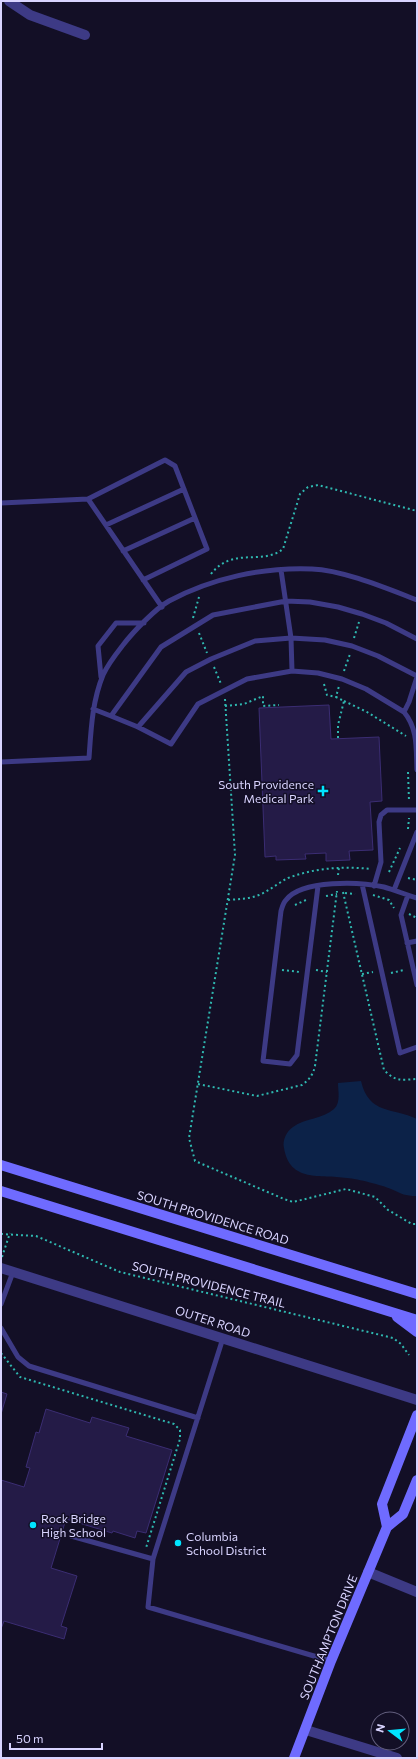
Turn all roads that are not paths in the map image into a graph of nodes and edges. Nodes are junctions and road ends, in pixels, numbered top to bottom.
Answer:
1 (9, 1) edge
2 (85, 35) dead end
3 (184, 489) junction
4 (88, 499) junction
5 (1, 503) edge
6 (195, 518) junction
7 (106, 525) junction
8 (123, 551) junction
9 (281, 570) junction
10 (143, 580) junction
11 (417, 600) edge
12 (286, 601) junction
13 (162, 607) junction
14 (144, 623) junction
15 (291, 638) junction
16 (417, 639) edge
17 (292, 671) junction
18 (417, 677) edge
19 (102, 680) junction
20 (93, 709) junction
21 (404, 712) junction
22 (111, 716) junction
23 (138, 727) junction
24 (1, 762) edge
25 (417, 770) edge
26 (417, 810) edge
27 (417, 832) edge
28 (362, 884) junction
29 (318, 886) junction
30 (374, 886) junction
31 (394, 890) junction
32 (408, 895) junction
33 (417, 898) edge
34 (417, 941) edge
35 (407, 943) junction
36 (417, 985) edge
37 (417, 1047) edge
38 (1, 1165) edge
39 (1, 1191) edge
40 (1, 1268) edge
41 (13, 1272) junction
42 (417, 1294) edge
43 (1, 1304) edge
44 (383, 1309) junction
45 (417, 1320) edge
46 (1, 1328) edge
47 (417, 1332) edge
48 (223, 1338) junction
49 (417, 1400) edge
50 (417, 1415) edge
51 (198, 1418) junction
52 (417, 1480) edge
53 (387, 1527) junction
54 (71, 1536) dead end
55 (153, 1559) junction
56 (368, 1572) junction
57 (417, 1592) edge
58 (332, 1661) junction
59 (306, 1730) junction
60 (294, 1758) edge
61 (397, 1758) edge

1 - 2 street
3 - 4 lane
3 - 6 lane
3 - 7 lane
4 - 5 lane
4 - 7 lane
6 - 8 lane
6 - 10 lane
7 - 8 lane
8 - 10 lane
9 - 11 lane
9 - 12 lane
9 - 13 lane
10 - 13 lane
12 - 15 lane
12 - 16 lane
12 - 22 lane
13 - 14 lane
14 - 19 lane
14 - 19 lane
15 - 17 lane
15 - 18 lane
15 - 23 lane
17 - 21 lane
17 - 23 lane
18 - 21 lane
19 - 20 lane
20 - 22 lane
20 - 24 lane
21 - 25 lane
22 - 23 lane
26 - 30 lane
27 - 31 lane
28 - 29 lane
28 - 30 lane
28 - 37 lane
29 - 29 lane
30 - 31 lane
31 - 32 lane
32 - 33 lane
32 - 35 lane
34 - 35 lane
35 - 36 lane
38 - 42 main road, SOUTH PROVIDENCE ROAD
39 - 44 main road
40 - 41 street, OUTER ROAD
41 - 43 lane
41 - 48 street, OUTER ROAD
44 - 45 main road
44 - 47 main road
46 - 51 lane
48 - 49 street, OUTER ROAD
48 - 51 lane
50 - 53 main road
51 - 55 lane
52 - 53 main road, SOUTHAMPTON DRIVE
53 - 56 main road, SOUTHAMPTON DRIVE
54 - 55 lane
55 - 58 lane
56 - 57 street
56 - 58 main road, SOUTHAMPTON DRIVE
58 - 59 main road, SOUTHAMPTON DRIVE
59 - 60 main road, SOUTHAMPTON DRIVE
59 - 61 street

